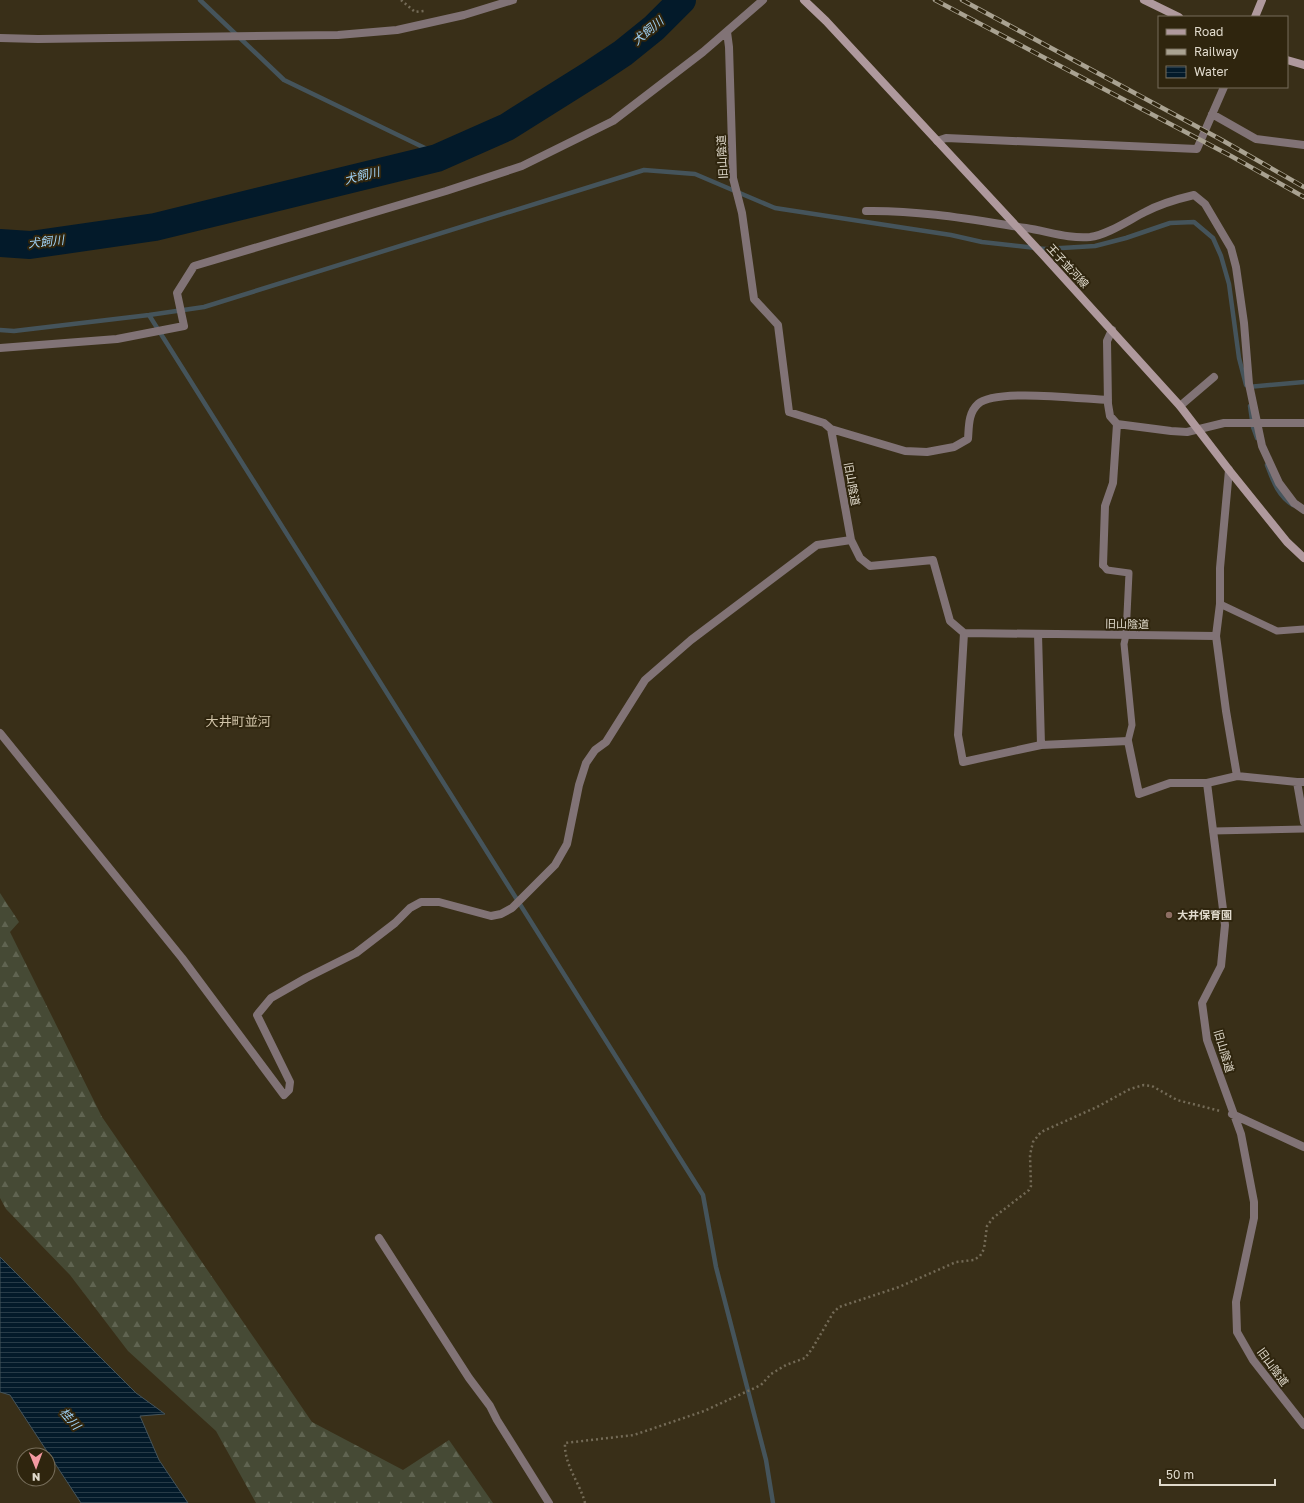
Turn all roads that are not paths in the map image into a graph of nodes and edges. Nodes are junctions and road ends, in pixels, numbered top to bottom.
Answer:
1 (513, 0) edge
2 (763, 0) edge
3 (804, 0) edge
4 (1144, 0) edge
5 (1262, 0) edge
6 (1177, 16) edge
7 (1255, 16) edge
8 (727, 32) junction
9 (0, 38) edge
10 (1288, 60) edge
11 (1304, 65) edge
12 (1224, 88) edge
13 (1212, 114) junction
14 (937, 141) junction
15 (1304, 145) edge
16 (866, 211) dead end
17 (1019, 229) junction
18 (1112, 330) junction
19 (0, 348) edge
20 (1214, 377) dead end
21 (1108, 400) junction
22 (1180, 406) junction
23 (1256, 423) junction
24 (1304, 423) edge
25 (1117, 424) junction
26 (831, 429) junction
27 (1197, 429) junction
28 (1229, 470) junction
29 (1304, 510) edge
30 (851, 540) junction
31 (1304, 558) edge
32 (1103, 565) joint
33 (1220, 604) junction
34 (1304, 629) edge
35 (964, 633) junction
36 (1038, 634) junction
37 (1126, 635) junction
38 (1216, 636) junction
39 (0, 733) edge
40 (1128, 741) junction
41 (1041, 745) junction
42 (1237, 776) junction
43 (1301, 782) edge
44 (1207, 784) junction
45 (1304, 822) edge
46 (1304, 829) edge
47 (1213, 831) junction
48 (1232, 1114) junction
49 (1304, 1147) edge
50 (379, 1238) dead end
51 (1304, 1425) edge
52 (549, 1503) edge

1 - 9 street
2 - 8 street
3 - 14 main road, 王子並河線
4 - 6 main road
5 - 7 main road
8 - 19 street
8 - 26 street, 旧山陰道
10 - 11 main road
12 - 13 street
13 - 14 street
13 - 15 street
14 - 17 main road, 王子並河線
16 - 17 street
17 - 18 main road, 王子並河線
17 - 23 street
18 - 21 street
18 - 22 main road, 王子並河線
20 - 22 street
21 - 25 street
21 - 26 street
22 - 27 main road, 王子並河線
23 - 24 street
23 - 27 street
23 - 29 street
25 - 27 street
25 - 32 street
26 - 30 street, 旧山陰道
27 - 28 main road, 王子並河線
28 - 31 main road, 王子並河線
28 - 33 street
30 - 35 street, 旧山陰道
30 - 39 street
32 - 37 lane
33 - 34 lane
33 - 38 street
35 - 36 street, 旧山陰道
35 - 41 street
36 - 37 street, 旧山陰道
36 - 41 street
37 - 38 street, 旧山陰道
37 - 40 lane
38 - 42 street
40 - 41 street
40 - 44 street
42 - 43 street
42 - 44 street
43 - 45 street
44 - 47 street, 旧山陰道
46 - 47 lane
47 - 48 street, 旧山陰道
48 - 49 street
48 - 51 street, 旧山陰道
50 - 52 street

